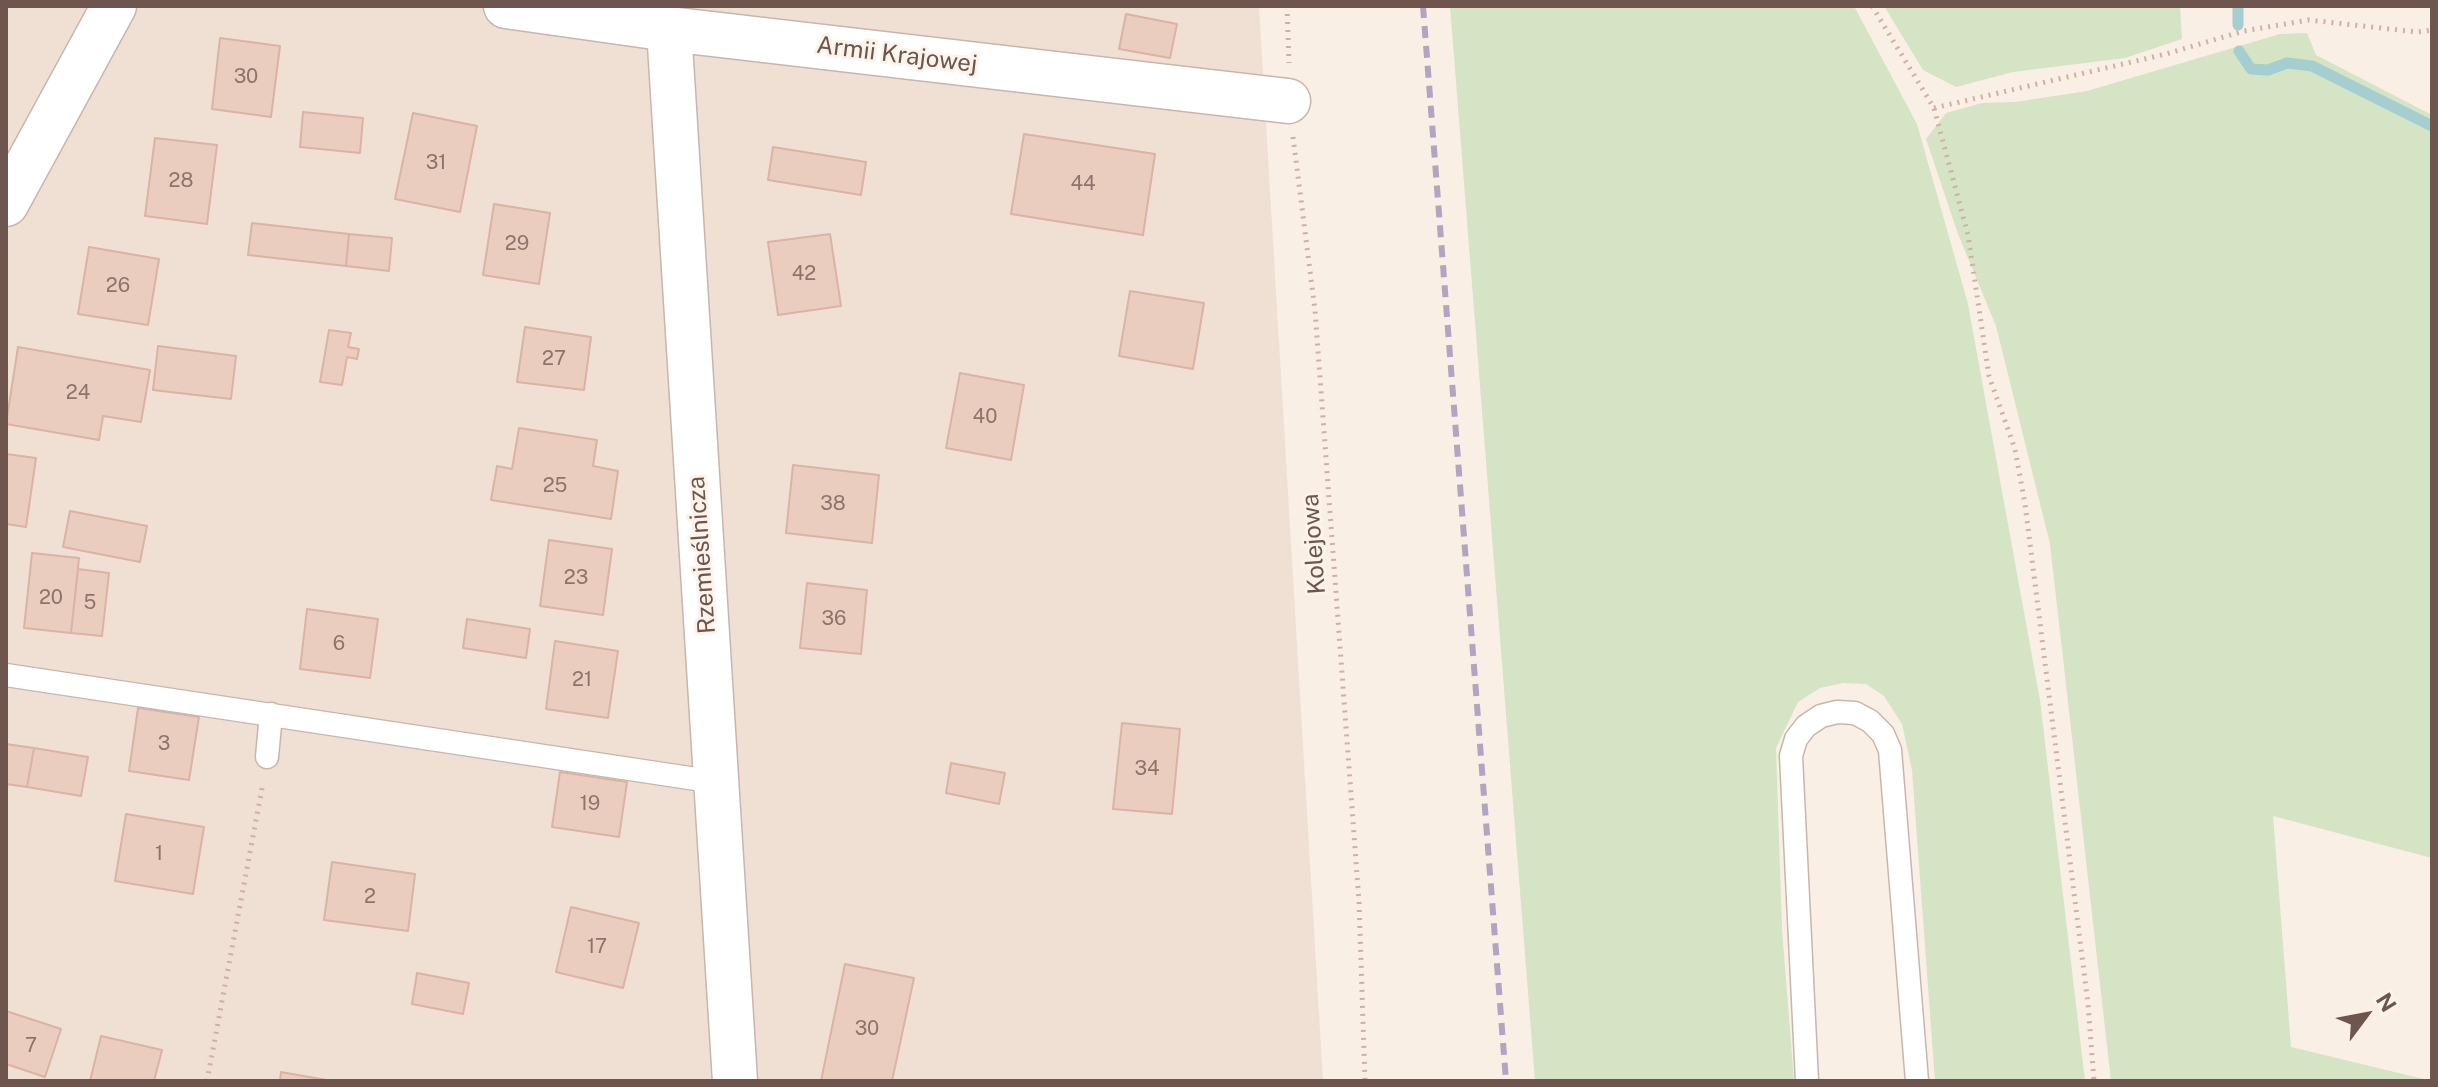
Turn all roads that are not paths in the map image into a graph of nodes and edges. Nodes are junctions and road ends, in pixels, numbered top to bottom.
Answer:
1 (114, 6) edge
2 (506, 6) edge
3 (669, 29) junction
4 (1288, 101) road end
5 (6, 204) edge
6 (6, 675) edge
7 (271, 714) junction
8 (267, 757) road end
9 (716, 782) junction
10 (735, 1081) edge
11 (1807, 1081) edge
12 (1917, 1081) edge

1 - 5 street
2 - 3 street, Armii Krajowej
3 - 4 street, Armii Krajowej
3 - 9 street, Rzemieślnicza
6 - 7 lane
7 - 8 lane
7 - 9 lane
9 - 10 street, Rzemieślnicza
11 - 12 lane

